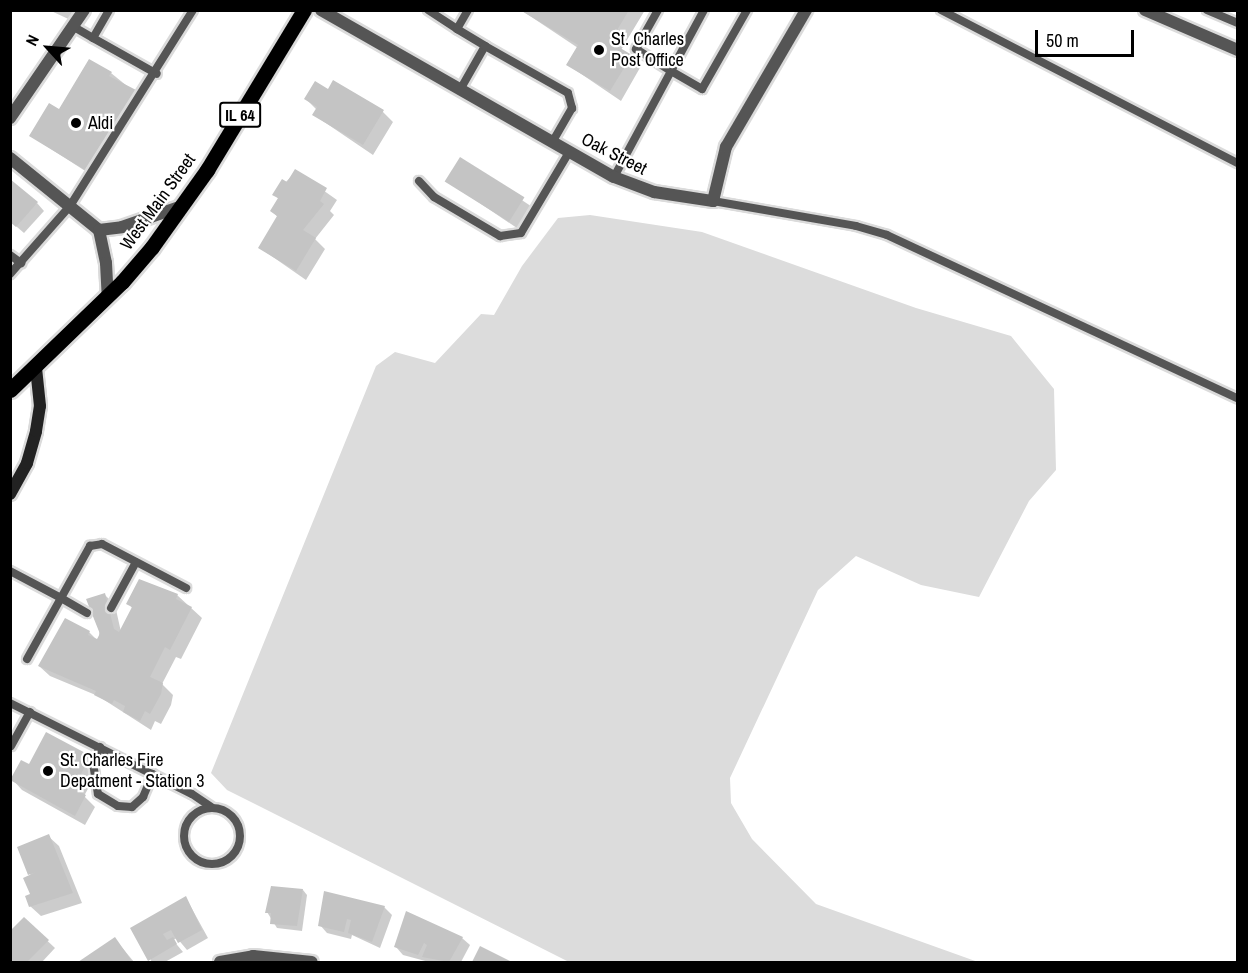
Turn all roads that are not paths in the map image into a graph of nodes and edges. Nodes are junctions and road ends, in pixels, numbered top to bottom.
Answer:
1 (84, 10) edge
2 (109, 10) edge
3 (193, 10) edge
4 (304, 10) edge
5 (321, 10) edge
6 (429, 10) edge
7 (468, 10) edge
8 (658, 10) edge
9 (704, 10) edge
10 (747, 10) edge
11 (806, 10) edge
12 (941, 10) edge
13 (1145, 10) edge
14 (1207, 10) edge
15 (1238, 23) edge
16 (74, 27) junction
17 (457, 29) junction
18 (93, 38) junction
19 (485, 46) junction
20 (1238, 50) edge
21 (671, 71) junction
22 (157, 74) junction
23 (460, 90) junction
24 (10, 118) edge
25 (552, 142) junction
26 (569, 152) junction
27 (10, 158) edge
28 (1238, 163) edge
29 (614, 177) junction
30 (418, 181) dead end
31 (713, 201) junction
32 (70, 206) junction
33 (182, 206) junction
34 (99, 230) junction
35 (10, 255) edge
36 (21, 263) junction
37 (10, 274) edge
38 (108, 297) junction
39 (36, 368) junction
40 (10, 390) edge
41 (1238, 399) edge
42 (10, 494) edge
43 (136, 562) junction
44 (10, 571) edge
45 (186, 588) dead end
46 (61, 598) junction
47 (111, 608) dead end
48 (87, 613) dead end
49 (27, 659) dead end
50 (10, 703) edge
51 (30, 712) junction
52 (11, 746) edge
53 (100, 747) junction
54 (153, 774) junction
55 (211, 807) junction
56 (220, 963) edge
57 (312, 963) edge

1 - 16 street
2 - 18 lane
3 - 22 lane
4 - 33 main road, West Main Street / IL 64
5 - 23 street, Oak Street
6 - 17 lane
7 - 17 lane
8 - 21 lane
9 - 21 lane
10 - 21 lane
11 - 31 street
12 - 28 lane
13 - 20 street
14 - 15 lane
16 - 18 lane
16 - 24 street
17 - 19 lane
18 - 22 lane
19 - 23 lane
19 - 25 lane
21 - 29 lane
22 - 32 lane
23 - 25 street, Oak Street
25 - 26 street, Oak Street
26 - 29 street, Oak Street
26 - 30 lane
27 - 32 street
29 - 31 street, Oak Street
31 - 41 lane
32 - 34 street
32 - 36 lane
33 - 34 street
33 - 38 main road, West Main Street / IL 64
34 - 38 street
35 - 36 lane
36 - 37 lane
38 - 39 main road, West Main Street / IL 64
39 - 40 main road, West Main Street / IL 64
39 - 42 street
43 - 45 lane
43 - 46 lane
43 - 47 lane
44 - 46 lane
46 - 48 lane
46 - 49 lane
50 - 51 lane
51 - 52 lane
51 - 53 lane
53 - 54 lane
53 - 54 lane
54 - 55 lane
55 - 55 lane
56 - 57 street

